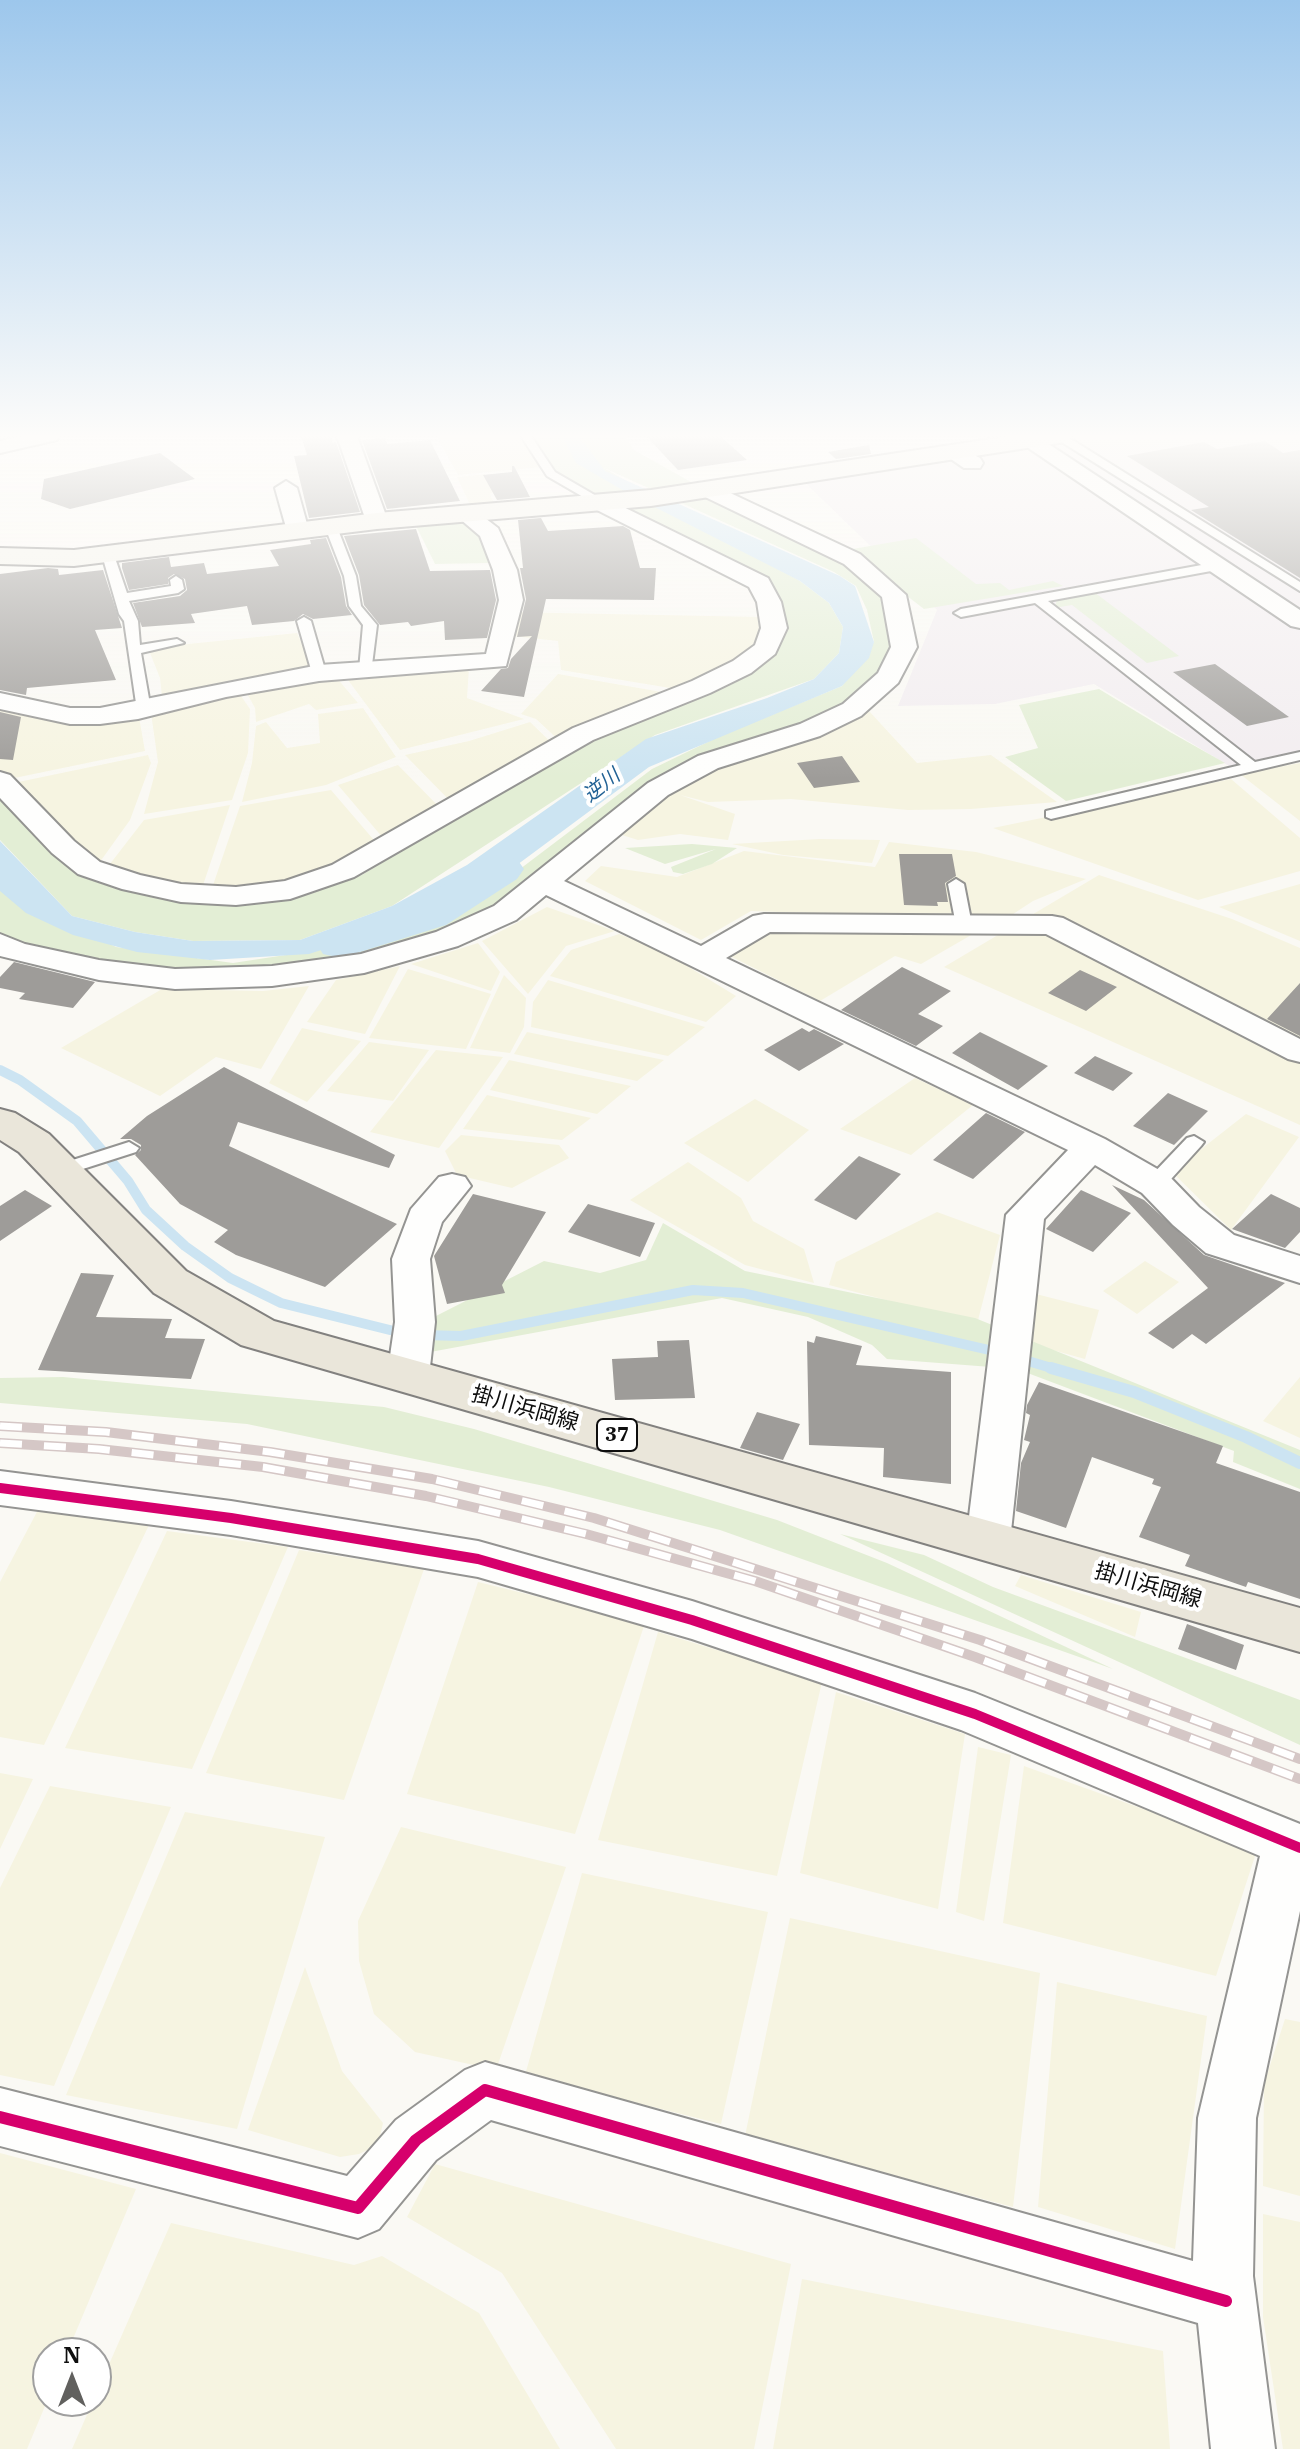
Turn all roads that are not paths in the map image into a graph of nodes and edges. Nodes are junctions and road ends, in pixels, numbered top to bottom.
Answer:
1 (145, 550) edge
2 (340, 550) edge
3 (497, 550) edge
4 (698, 550) edge
5 (833, 550) edge
6 (1193, 550) edge
7 (1241, 550) edge
8 (108, 555) junction
9 (0, 556) edge
10 (1218, 566) junction
11 (176, 580) dead end
12 (1300, 587) edge
13 (122, 598) junction
14 (1037, 599) junction
15 (961, 613) dead end
16 (304, 621) dead end
17 (1300, 621) edge
18 (177, 643) dead end
19 (135, 650) junction
20 (366, 670) junction
21 (319, 673) junction
22 (0, 701) edge
23 (144, 710) junction
24 (1300, 756) edge
25 (1252, 767) junction
26 (0, 781) edge
27 (1051, 814) dead end
28 (544, 883) junction
29 (956, 884) dead end
30 (964, 925) junction
31 (0, 944) edge
32 (702, 959) junction
33 (1300, 1052) edge
34 (0, 1122) edge
35 (1194, 1142) dead end
36 (1092, 1147) junction
37 (127, 1149) dead end
38 (76, 1166) junction
39 (1155, 1184) junction
40 (452, 1186) dead end
41 (1300, 1270) edge
42 (411, 1351) junction
43 (0, 1488) edge
44 (988, 1541) junction
45 (1300, 1630) edge
46 (1295, 1846) edge
47 (0, 2117) edge
48 (1226, 2301) junction
49 (1243, 2449) edge

1 - 8 street
2 - 20 lane
3 - 20 street
4 - 26 street
5 - 28 street
6 - 10 street
7 - 12 lane
8 - 9 street
8 - 13 lane
10 - 14 lane
10 - 17 street
11 - 13 lane
13 - 19 lane
14 - 15 lane
14 - 25 lane
16 - 21 lane
18 - 19 lane
19 - 23 lane
20 - 21 street
21 - 23 street
22 - 23 street
24 - 25 lane
25 - 27 lane
28 - 31 street
28 - 32 street
29 - 30 lane
30 - 32 street
30 - 33 street
32 - 36 street
34 - 38 main road, 掛川浜岡線 / 37
35 - 39 lane
36 - 39 street
36 - 44 street
37 - 38 lane
38 - 42 main road, 掛川浜岡線 / 37
39 - 41 street
40 - 42 street
42 - 44 main road, 掛川浜岡線 / 37
43 - 46 street
44 - 45 main road, 掛川浜岡線 / 37
46 - 48 street
47 - 48 street
48 - 49 street

